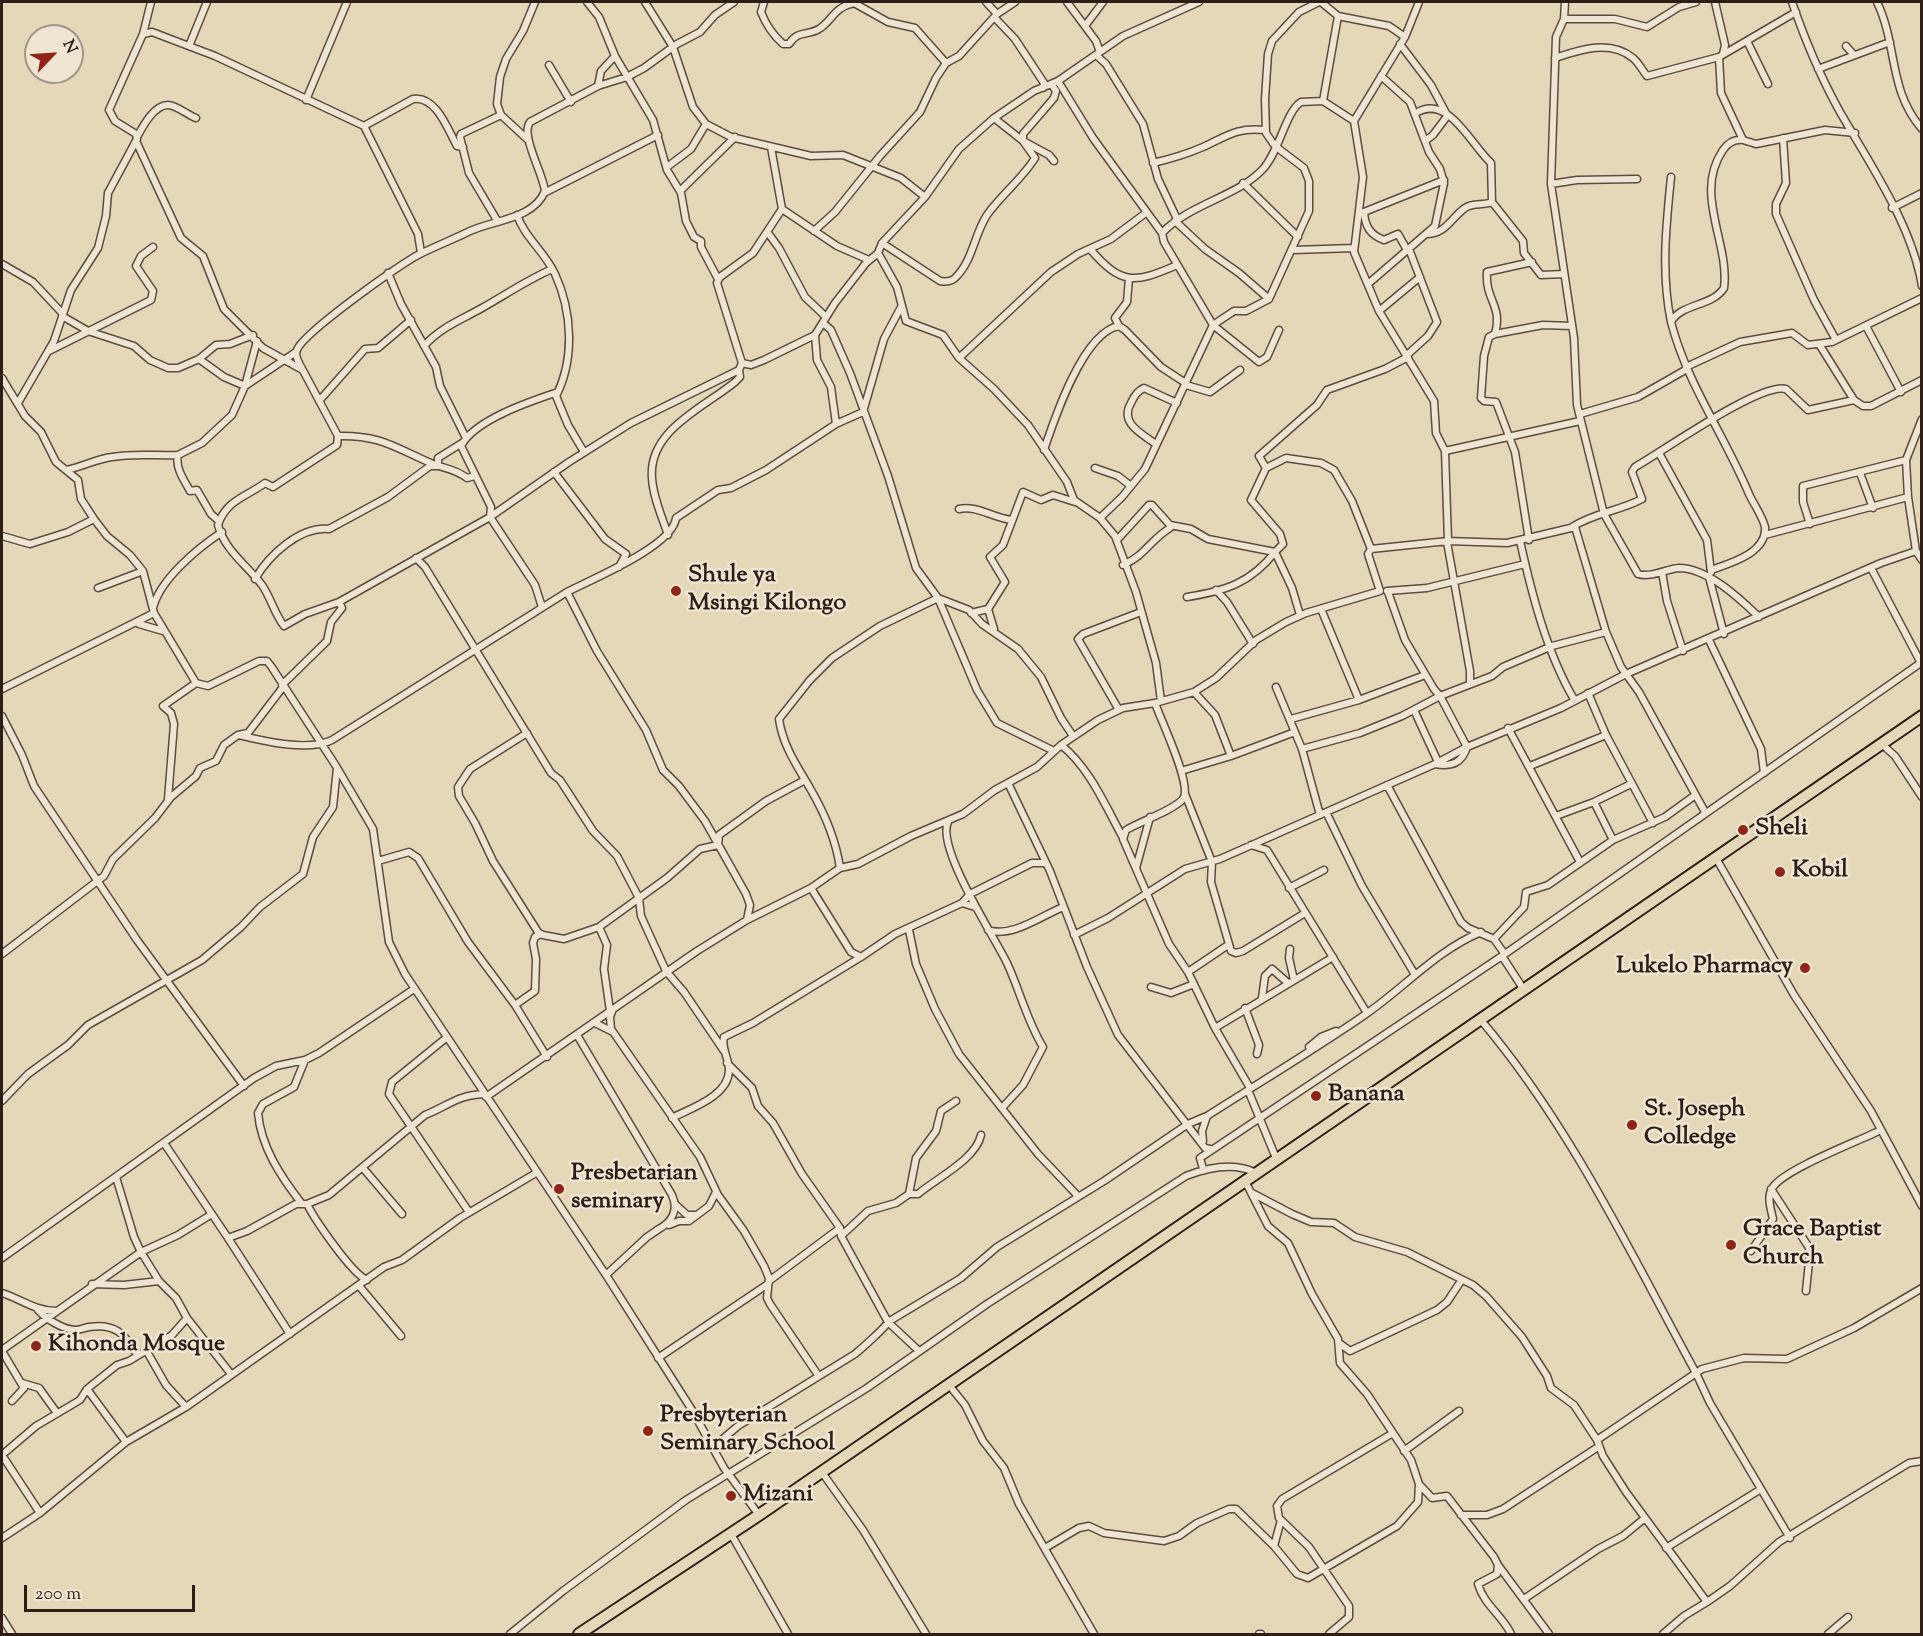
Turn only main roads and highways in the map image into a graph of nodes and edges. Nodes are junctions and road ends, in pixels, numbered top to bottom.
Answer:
1 (1922, 716) edge
2 (579, 1635) edge

1 - 2 highway

